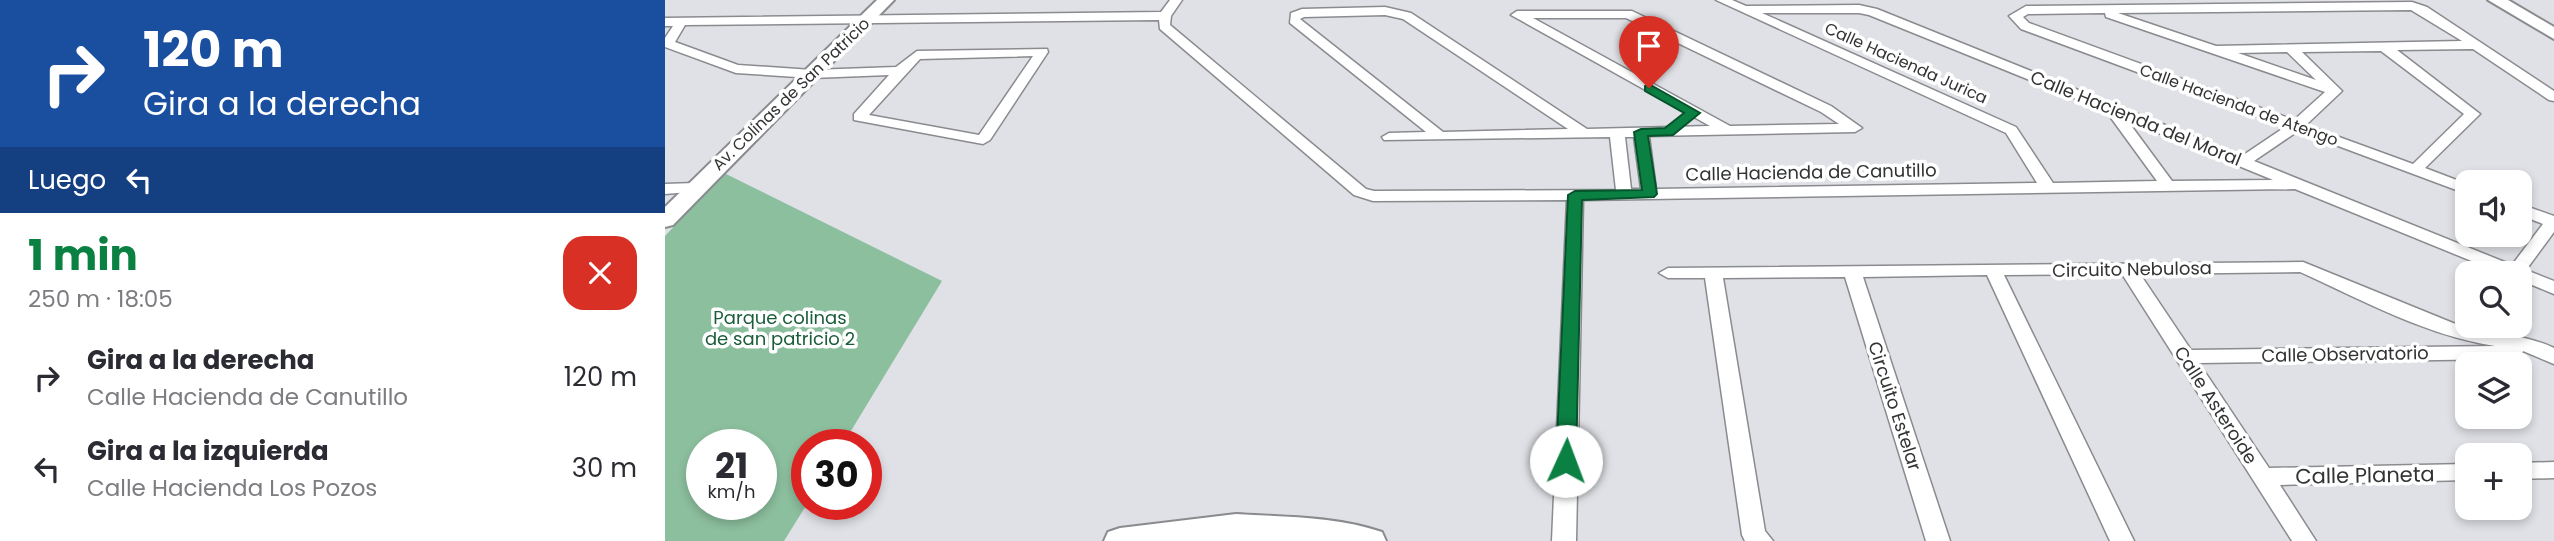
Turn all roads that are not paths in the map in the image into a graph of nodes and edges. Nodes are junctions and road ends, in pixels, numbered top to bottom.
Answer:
1 (886, 0) edge
2 (1176, 0) edge
3 (1723, 0) edge
4 (2496, 0) edge
5 (2528, 0) edge
6 (2097, 9) junction
7 (1745, 10) junction
8 (1165, 16) junction
9 (868, 20) junction
10 (665, 22) edge
11 (681, 22) junction
12 (2553, 28) edge
13 (2476, 45) junction
14 (2288, 47) junction
15 (2384, 47) junction
16 (2215, 50) junction
17 (900, 71) junction
18 (812, 74) junction
19 (2335, 91) junction
20 (2554, 97) edge
21 (2111, 108) junction
22 (1826, 109) junction
23 (1693, 113) junction
24 (1553, 115) junction
25 (2296, 127) junction
26 (1811, 129) junction
27 (1728, 131) junction
28 (1641, 132) junction
29 (1668, 132) junction
30 (1584, 133) junction
31 (1617, 133) junction
32 (1532, 134) junction
33 (1440, 136) junction
34 (1389, 137) dead end
35 (2243, 162) junction
36 (2415, 170) junction
37 (2298, 184) junction
38 (2455, 185) edge
39 (2168, 186) junction
40 (695, 188) junction
41 (2048, 188) junction
42 (665, 189) edge
43 (1649, 194) junction
44 (1575, 195) junction
45 (1624, 195) junction
46 (2532, 214) edge
47 (666, 218) edge
48 (2554, 222) edge
49 (2487, 261) edge
50 (2526, 261) edge
51 (2128, 269) junction
52 (1993, 270) junction
53 (1851, 271) junction
54 (1668, 273) dead end
55 (1713, 273) junction
56 (2532, 279) edge
57 (2554, 288) edge
58 (2550, 354) edge
59 (2185, 357) junction
60 (2554, 470) edge
61 (2532, 471) edge
62 (2455, 472) edge
63 (2263, 477) junction
64 (1120, 541) edge
65 (1370, 541) edge
66 (1564, 541) edge
67 (1761, 541) edge
68 (1938, 541) edge
69 (2122, 541) edge
70 (2304, 541) edge

1 - 9 street, Av. Colinas de San Patricio
2 - 8 street
3 - 7 street, Calle Hacienda Jurica
4 - 12 street
5 - 12 street
6 - 13 street
6 - 16 street
6 - 25 street, Calle Hacienda de Atengo
7 - 21 street, Calle Hacienda del Moral
7 - 41 street, Calle Hacienda Jurica
8 - 9 street
8 - 44 street, Calle Hacienda de Canutillo
9 - 11 street
9 - 18 street, Av. Colinas de San Patricio
10 - 11 street
11 - 18 street
13 - 15 street
13 - 20 street
14 - 15 street
14 - 16 street
14 - 19 street
15 - 36 street
16 - 19 street
17 - 17 street
17 - 18 street
18 - 40 street, Av. Colinas de San Patricio
19 - 25 street
21 - 35 street, Calle Hacienda del Moral
21 - 39 street
22 - 23 street
22 - 26 street
22 - 26 street
23 - 27 street
23 - 29 street
24 - 30 street
24 - 32 street
24 - 33 street
25 - 35 street
25 - 36 street, Calle Hacienda de Atengo
26 - 27 street
27 - 29 street
28 - 29 street
28 - 31 street
28 - 43 street
30 - 31 street
30 - 32 street
31 - 45 street
32 - 33 street
33 - 34 street
35 - 37 street, Calle Hacienda del Moral
36 - 38 street, Calle Hacienda de Atengo
37 - 39 street, Calle Hacienda de Canutillo
37 - 49 street, Calle Hacienda del Moral
39 - 41 street, Calle Hacienda de Canutillo
40 - 42 street
40 - 47 street, Av. Colinas de San Patricio
41 - 43 street, Calle Hacienda de Canutillo
43 - 45 street, Calle Hacienda de Canutillo
44 - 45 street, Calle Hacienda de Canutillo
44 - 66 street
46 - 48 street
48 - 50 street
51 - 52 street, Circuito Nebulosa
51 - 58 street, Circuito Nebulosa
51 - 59 street, Calle Asteroide
52 - 53 street
52 - 69 street
53 - 55 street
53 - 68 street, Circuito Estelar
54 - 55 street
55 - 67 street
56 - 57 street, Calle Hacienda del Moral
58 - 59 street, Calle Observatorio
59 - 63 street, Calle Asteroide
60 - 61 street
62 - 63 street, Calle Planeta
63 - 70 street, Calle Asteroide
64 - 65 street

